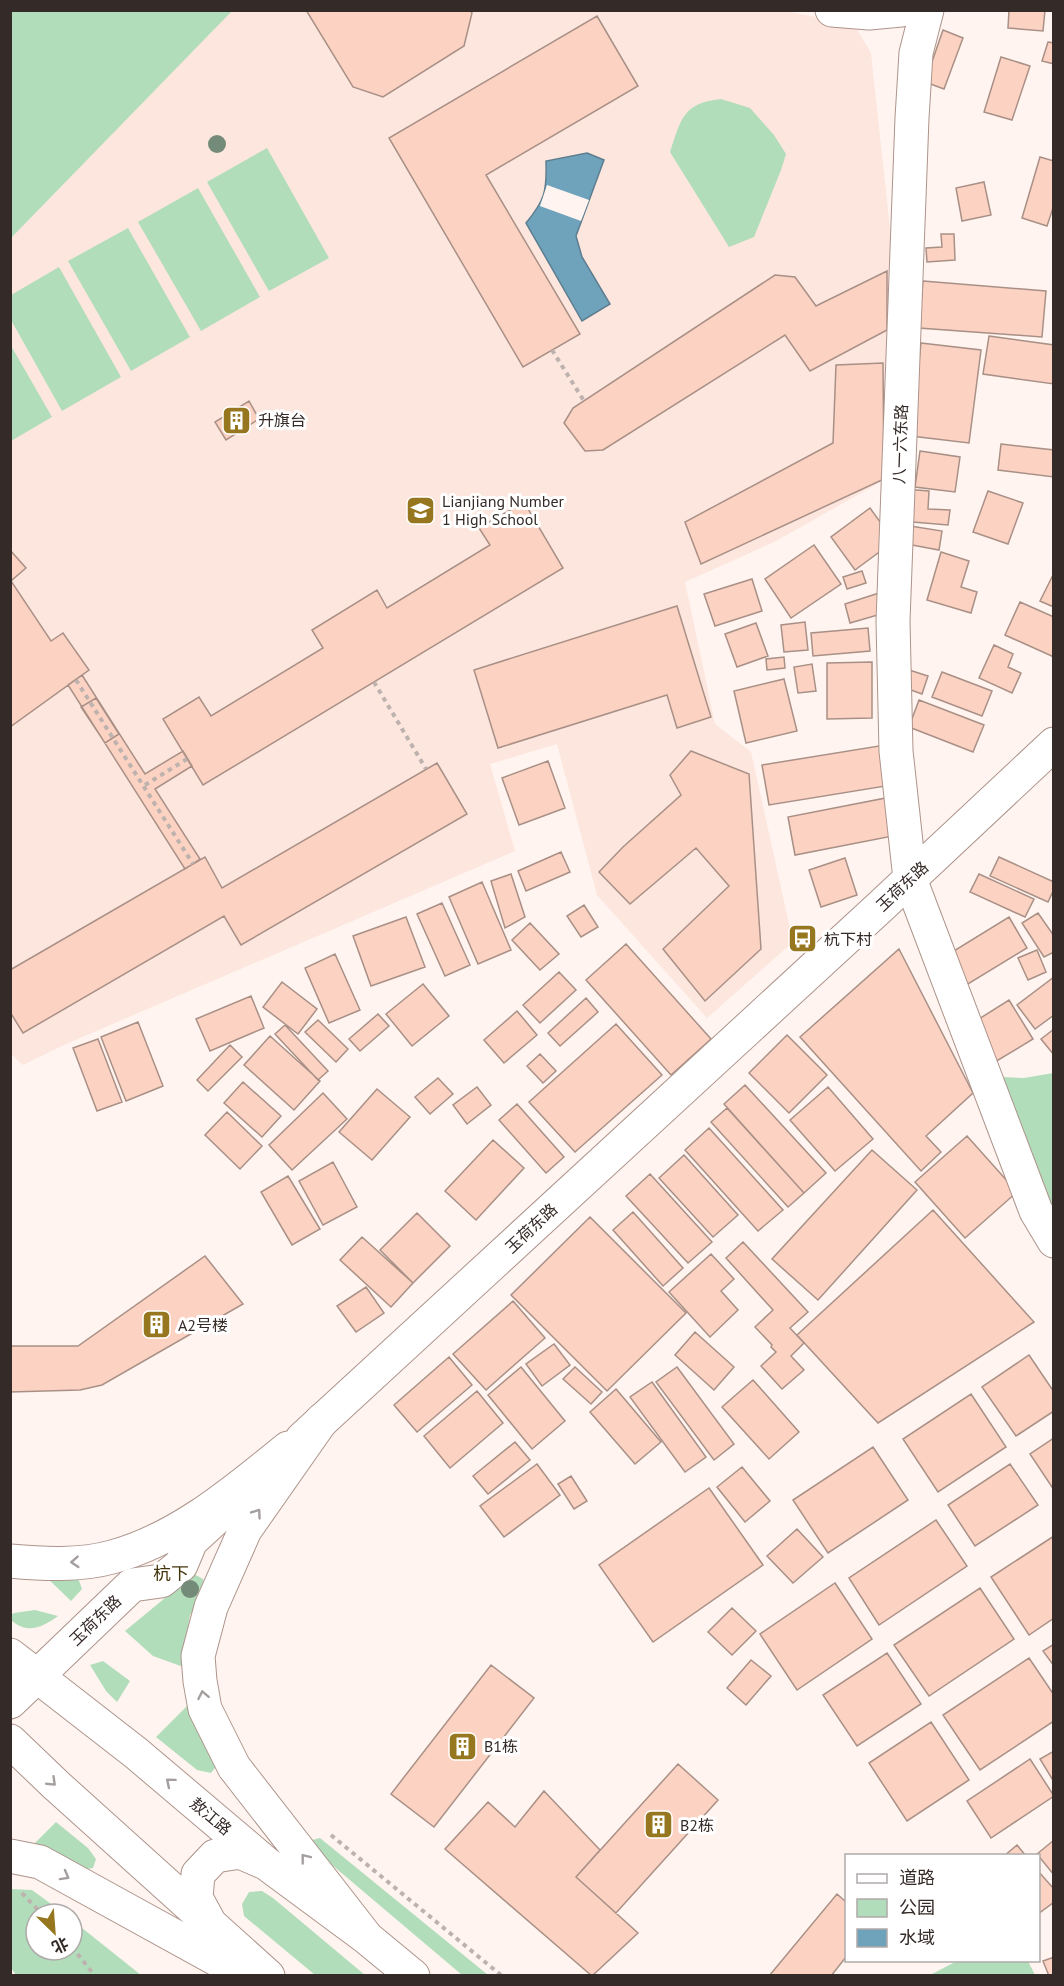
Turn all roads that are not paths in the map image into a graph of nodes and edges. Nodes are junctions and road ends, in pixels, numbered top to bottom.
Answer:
1 (832, 10) edge
2 (901, 10) edge
3 (927, 10) edge
4 (869, 13) junction
5 (916, 53) junction
6 (1053, 744) edge
7 (910, 879) junction
8 (1053, 1241) edge
9 (322, 1420) junction
10 (126, 1551) junction
11 (10, 1562) edge
12 (132, 1585) junction
13 (10, 1655) edge
14 (38, 1675) junction
15 (10, 1702) edge
16 (10, 1741) edge
17 (10, 1856) edge
18 (267, 1864) junction
19 (208, 1920) junction
20 (367, 1938) junction
21 (247, 1976) edge
22 (268, 1976) edge
23 (413, 1976) edge

1 - 4 main road
2 - 4 main road
3 - 5 main road, 八一六东路
4 - 5 main road
5 - 7 main road, 八一六东路
6 - 7 main road, 玉荷东路
7 - 8 main road, 八一六东路
7 - 9 main road, 玉荷东路
9 - 10 main road
9 - 12 main road, 玉荷东路
20 -> 9 main road
10 -> 11 main road
10 - 12 main road
12 - 14 main road, 玉荷东路
13 - 14 main road, 敖江路
14 - 15 main road, 玉荷东路
18 -> 14 main road, 敖江路
16 -> 19 main road
17 -> 21 main road
18 - 19 main road
18 - 20 main road, 敖江路
19 - 22 main road
20 - 23 main road, 敖江路

